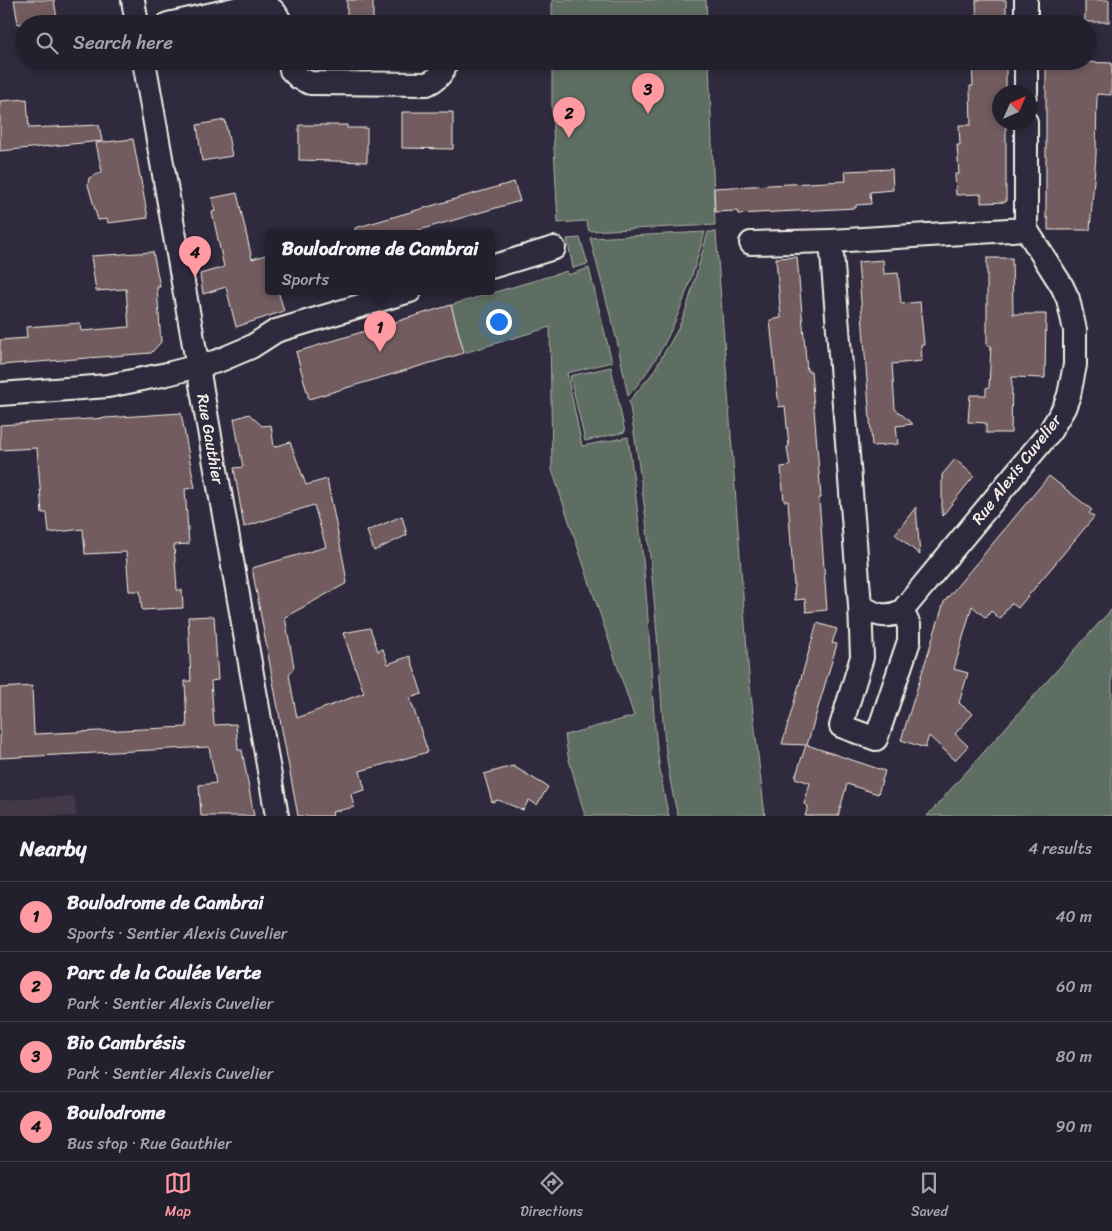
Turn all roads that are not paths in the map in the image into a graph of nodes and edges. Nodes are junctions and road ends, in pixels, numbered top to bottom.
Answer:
1 (133, 0) edge
2 (1026, 0) edge
3 (136, 15) edge
4 (208, 15) edge
5 (278, 15) edge
6 (1026, 15) edge
7 (146, 70) edge
8 (291, 70) edge
9 (443, 70) edge
10 (1026, 70) edge
11 (1026, 85) edge
12 (1026, 130) edge
13 (1026, 229) junction
14 (831, 241) junction
15 (751, 243) dead end
16 (554, 248) dead end
17 (495, 265) edge
18 (397, 295) edge
19 (197, 366) junction
20 (0, 394) edge
21 (860, 605) junction
22 (902, 611) junction
23 (277, 816) edge

1 - 3 street
2 - 6 street
4 - 5 street
7 - 19 street, Rue Gauthier
8 - 9 street
10 - 11 street
12 - 13 street
13 - 14 street
13 - 22 street, Rue Alexis Cuvelier
14 - 15 street
14 - 21 street
16 - 17 street
18 - 19 street
19 - 20 street
19 - 23 street, Rue Gauthier
21 - 22 street
21 - 22 street

